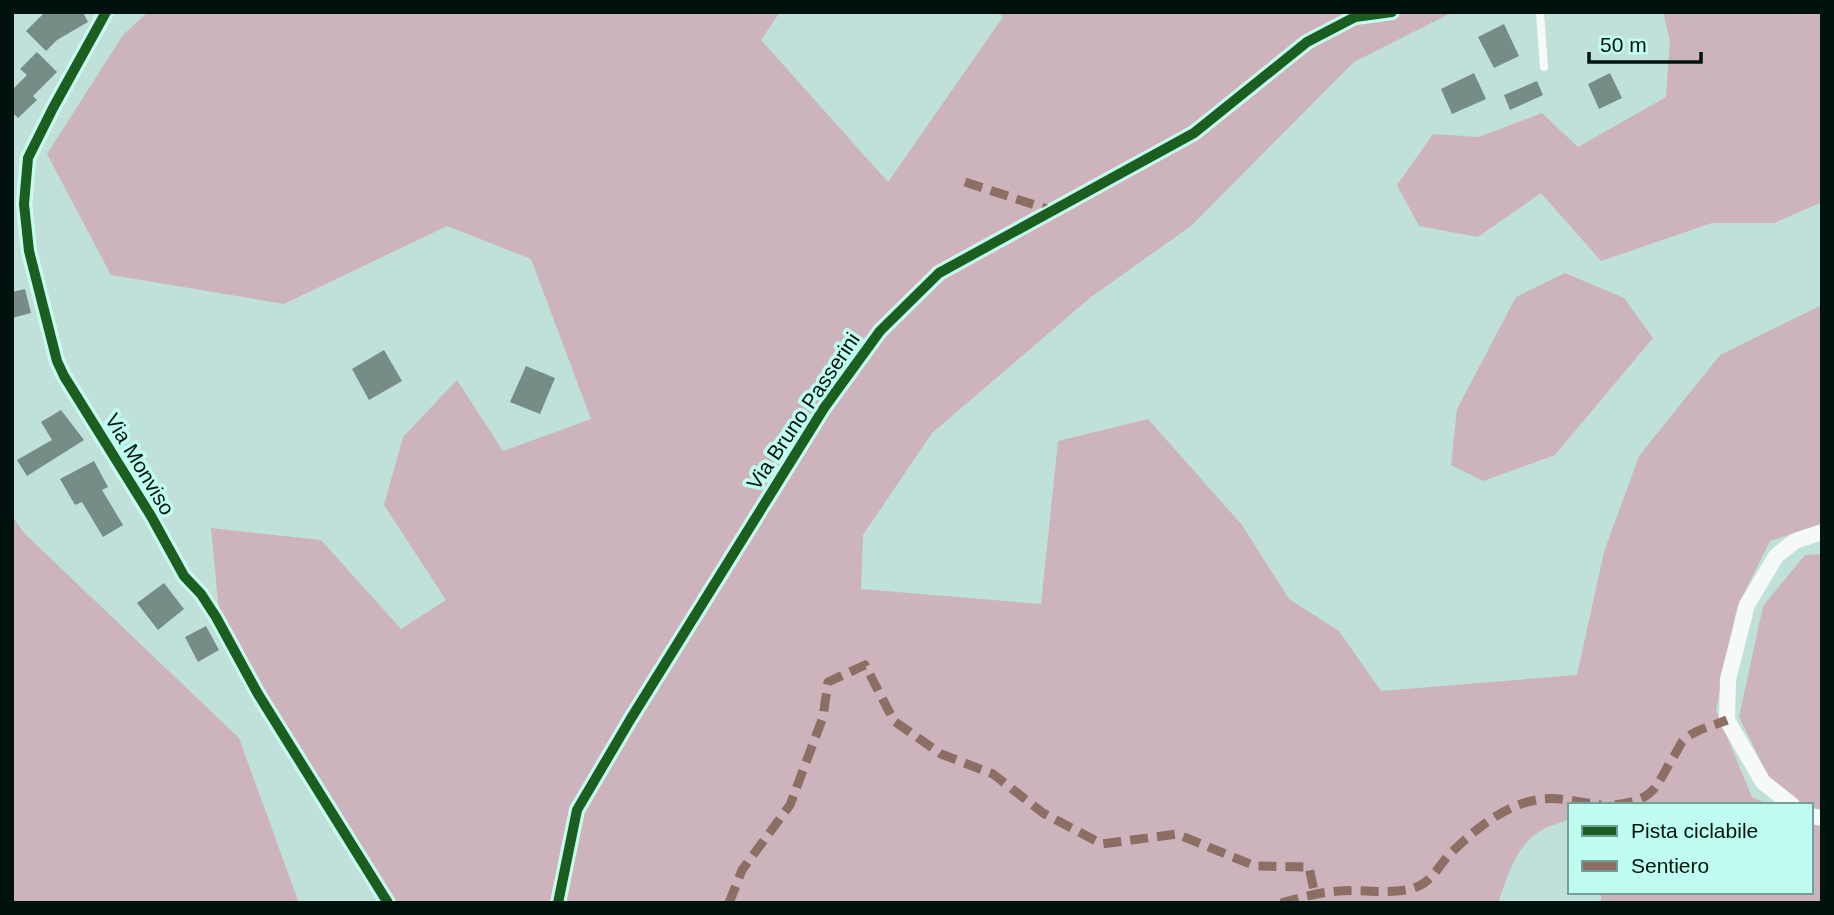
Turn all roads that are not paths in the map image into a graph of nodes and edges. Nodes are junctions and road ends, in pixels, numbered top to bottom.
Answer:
1 (106, 12) edge
2 (1392, 12) edge
3 (1540, 12) edge
4 (1544, 67) dead end
5 (20, 252) edge
6 (1822, 533) edge
7 (1789, 803) edge
8 (388, 903) edge
9 (558, 903) edge

1 - 5 street, Via Monviso
2 - 9 street, Via Bruno Passerini
3 - 4 lane
5 - 8 street, Via Monviso
6 - 7 street

